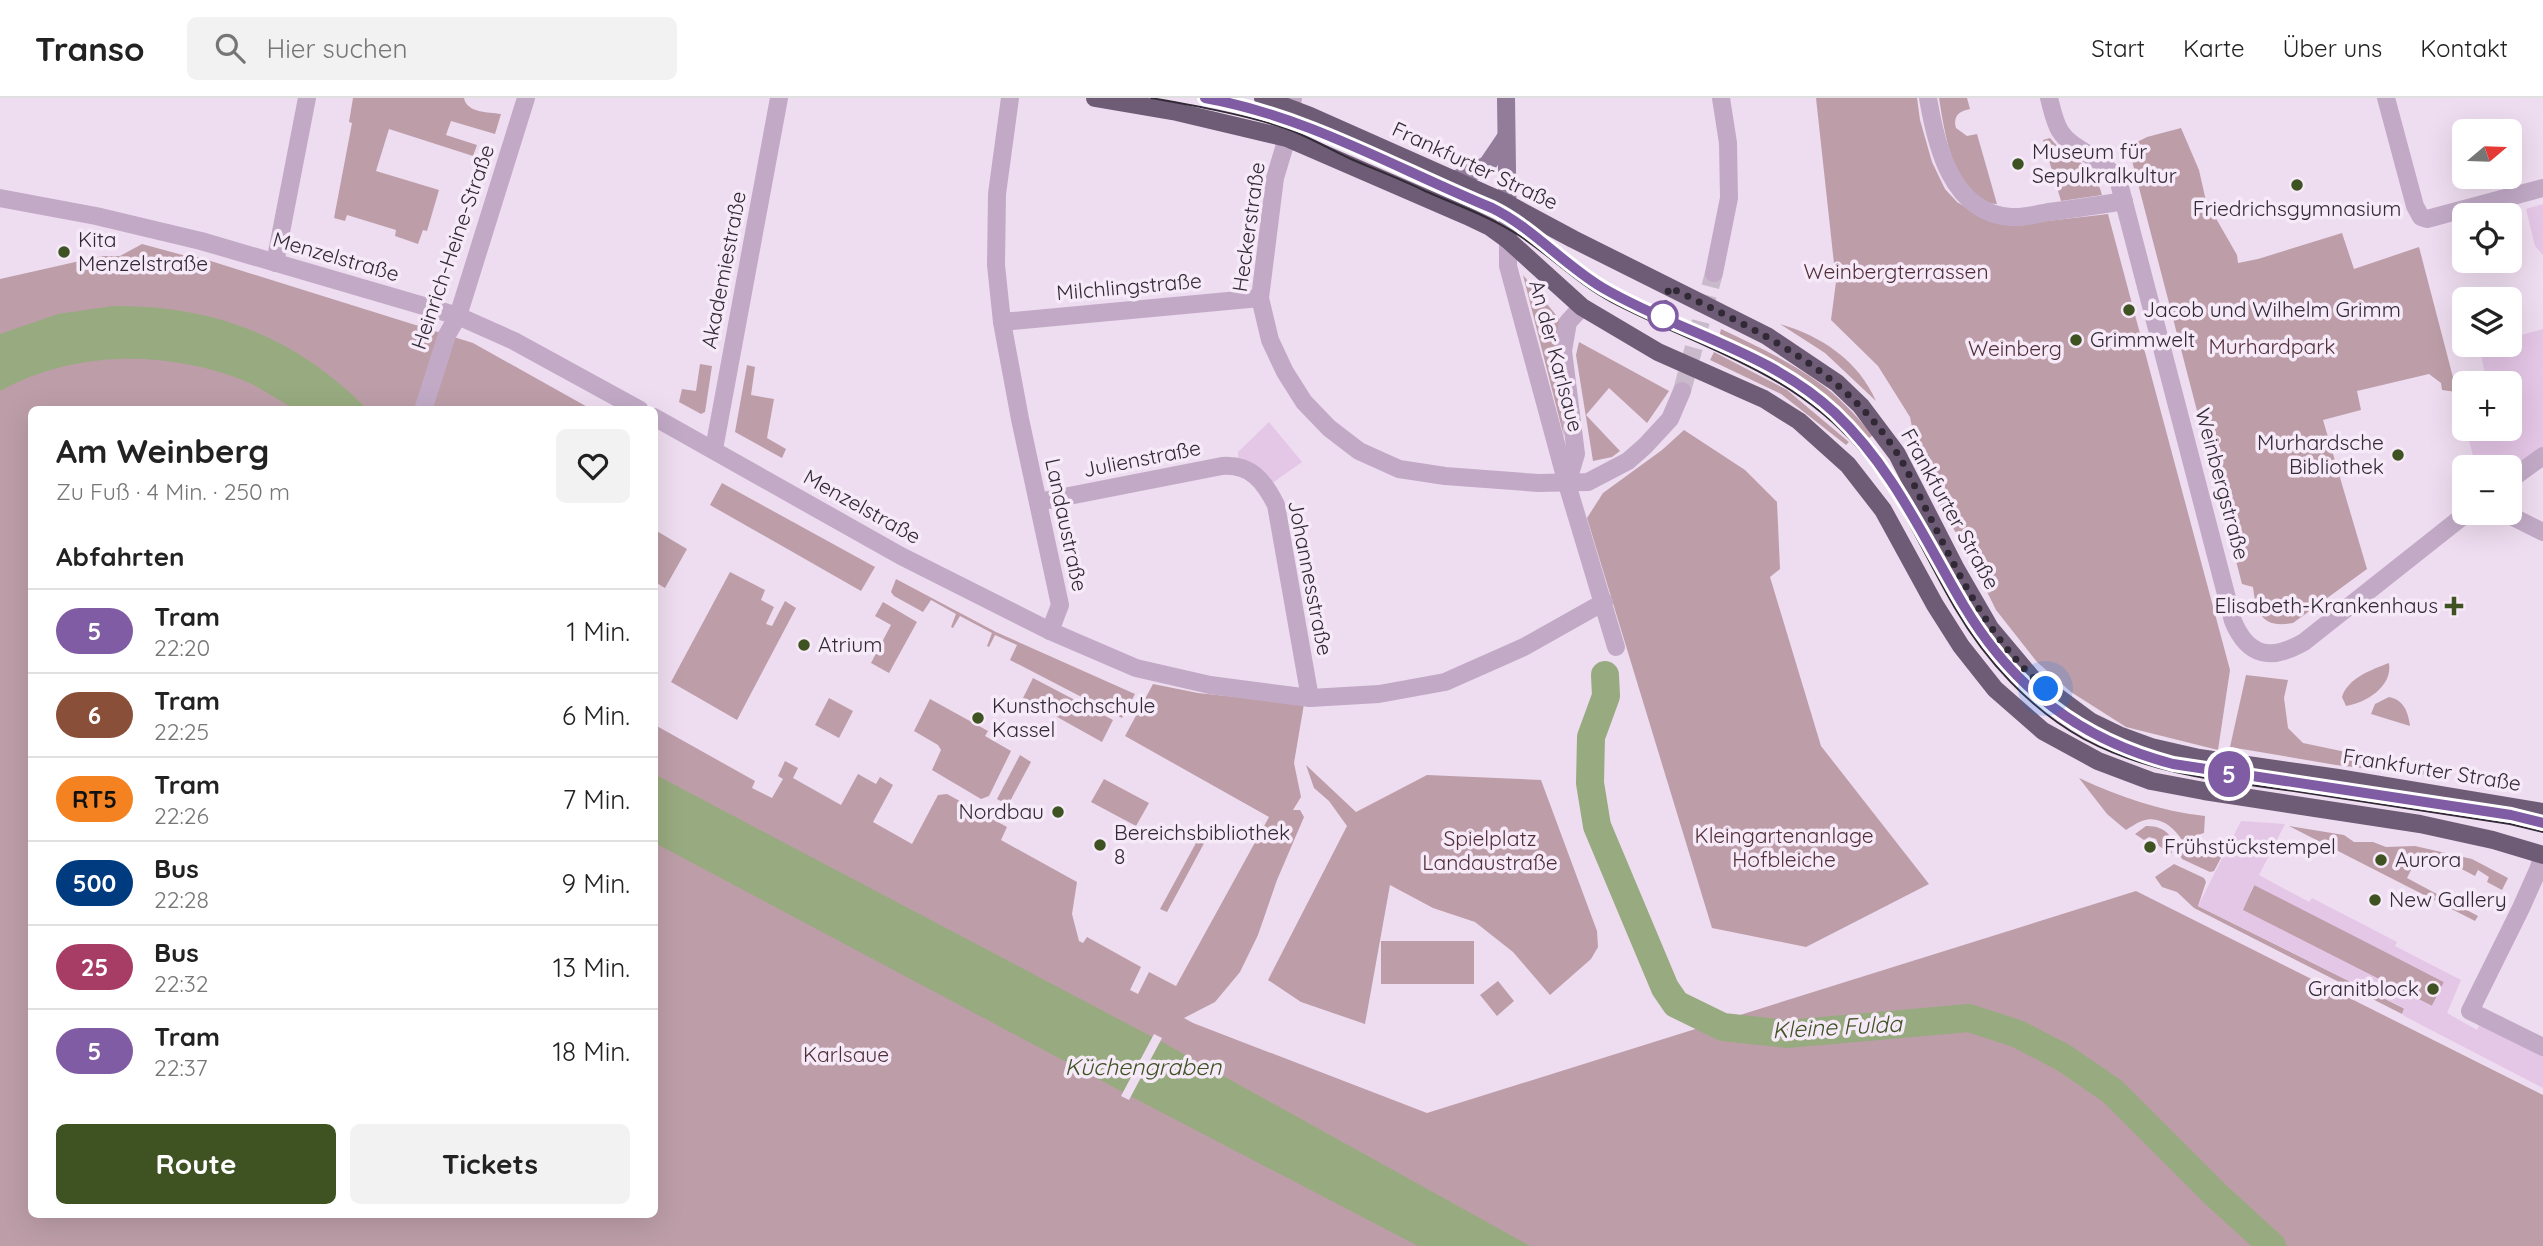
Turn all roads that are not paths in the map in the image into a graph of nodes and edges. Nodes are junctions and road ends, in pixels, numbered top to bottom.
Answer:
1 (307, 98) edge
2 (526, 98) edge
3 (779, 98) edge
4 (1010, 98) edge
5 (1095, 98) edge
6 (1263, 98) edge
7 (1506, 98) edge
8 (1721, 98) edge
9 (1928, 98) edge
10 (2049, 98) edge
11 (2386, 98) edge
12 (1292, 103) edge
13 (1506, 137) junction
14 (1287, 138) junction
15 (1455, 180) junction
16 (2543, 188) edge
17 (0, 198) edge
18 (2124, 201) junction
19 (1506, 203) junction
20 (1507, 240) junction
21 (275, 263) junction
22 (1714, 273) tunnel mouth
23 (1260, 298) junction
24 (1582, 307) junction
25 (458, 316) junction
26 (1003, 321) junction
27 (1682, 391) tunnel mouth
28 (424, 406) edge
29 (633, 406) edge
30 (658, 419) edge
31 (714, 449) junction
32 (2543, 456) edge
33 (2522, 471) edge
34 (1252, 472) joint
35 (1567, 484) junction
36 (1038, 502) junction
37 (2522, 522) edge
38 (2452, 525) edge
39 (2543, 532) edge
40 (1604, 603) junction
41 (1049, 631) junction
42 (1616, 647) dead end
43 (1310, 698) junction
44 (2543, 812) edge
45 (2543, 855) edge
46 (2543, 1047) edge

1 - 21 street
2 - 25 street, Heinrich-Heine-Straße
3 - 31 street, Akademiestraße
4 - 26 street, Landaustraße
5 - 14 main road
6 - 12 main road, Frankfurter Straße
7 - 13 main road
8 - 22 street
9 - 18 street
10 - 18 street, Weinbergstraße
11 - 16 street
12 - 14 street, Heckerstraße
12 - 15 main road, Frankfurter Straße
13 - 15 main road
13 - 19 main road
14 - 20 main road
14 - 23 street, Heckerstraße
15 - 19 main road, Frankfurter Straße
17 - 21 street, Menzelstraße
18 - 38 street, Weinbergstraße
19 - 20 main road
19 - 44 main road, Frankfurter Straße
20 - 24 main road
20 - 35 street, An der Karlsaue
21 - 25 street, Menzelstraße
23 - 26 street, Milchlingstraße
23 - 35 street, Heckerstraße
24 - 35 street, An der Karlsaue
24 - 45 main road
25 - 28 street, Heinrich-Heine-Straße
25 - 29 street, Menzelstraße
26 - 36 street, Landaustraße
27 - 35 street, Heckerstraße
30 - 31 street, Menzelstraße
31 - 41 street, Menzelstraße
32 - 33 street
34 - 36 street, Julienstraße
34 - 43 street, Johannesstraße
35 - 40 street, An der Karlsaue
36 - 41 street, Landaustraße
37 - 39 street
40 - 42 street, An der Karlsaue
40 - 43 street
41 - 43 street
45 - 46 street

